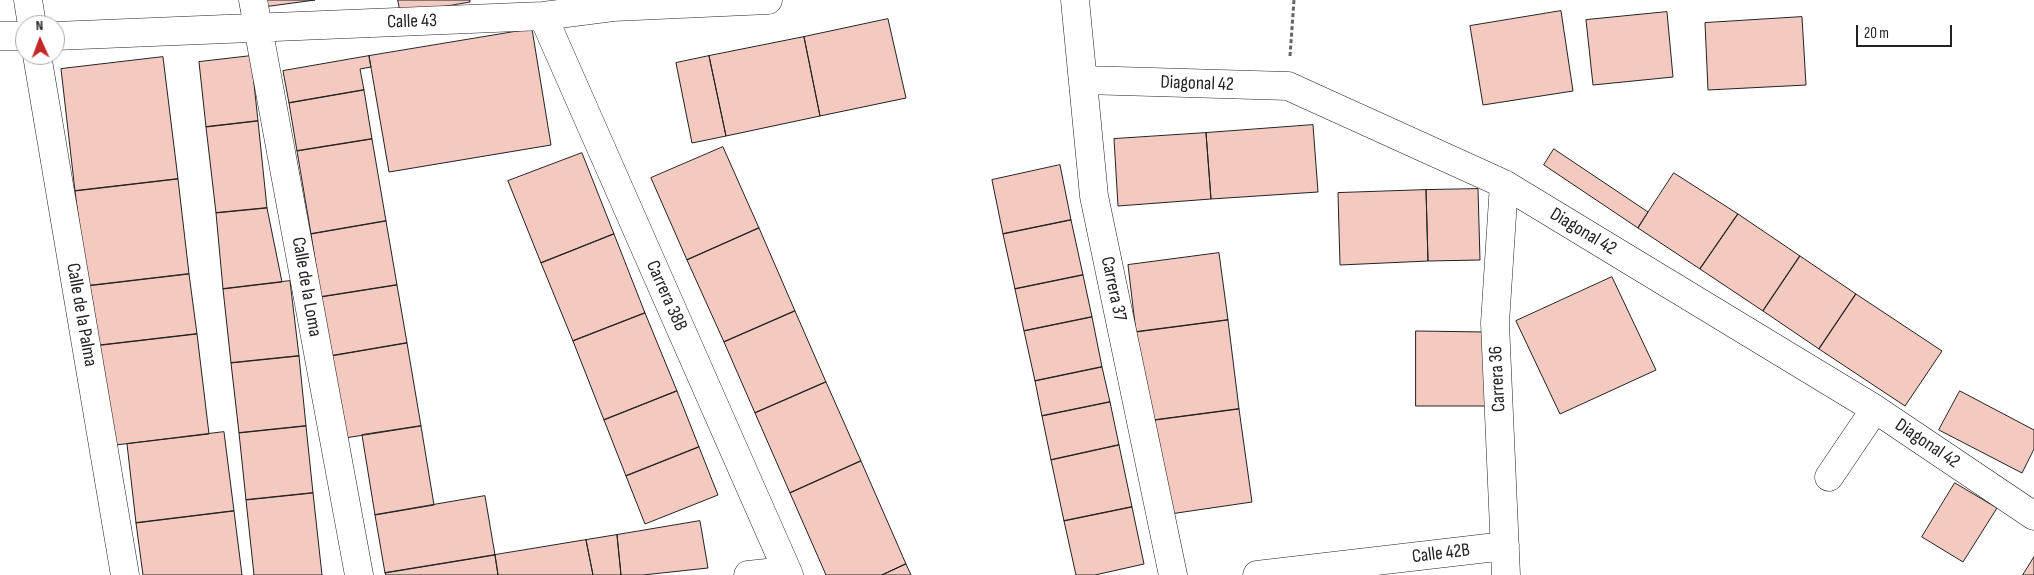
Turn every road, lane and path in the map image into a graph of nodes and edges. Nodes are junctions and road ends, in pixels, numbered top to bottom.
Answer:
1 (28, 0) edge
2 (253, 0) edge
3 (768, 0) edge
4 (1075, 0) edge
5 (1294, 0) edge
6 (612, 3) edge
7 (30, 15) edge
8 (543, 16) junction
9 (258, 28) junction
10 (0, 36) edge
11 (15, 36) edge
12 (65, 36) edge
13 (39, 65) edge
14 (1084, 80) junction
15 (1288, 86) junction
16 (1504, 184) junction
17 (1875, 410) junction
18 (1828, 477) dead end
19 (2034, 516) edge
20 (1505, 546) junction
21 (788, 573) edge
22 (124, 575) edge
23 (359, 575) edge
24 (748, 575) edge
25 (1173, 575) edge
26 (1257, 575) edge
27 (1506, 575) edge

1 - 7 street
2 - 9 street, Calle de la Loma
3 - 6 street, Calle 43
4 - 14 street, Carrera 37
5 - 15 path
6 - 8 street, Calle 43
8 - 9 street, Calle 43
8 - 21 street, Carrera 38B
9 - 12 street, Calle 43
9 - 23 street, Calle de la Loma
10 - 11 street
13 - 22 street, Calle de la Palma
14 - 15 street, Diagonal 42
14 - 25 street, Carrera 37
15 - 16 street, Diagonal 42
16 - 17 street, Diagonal 42
16 - 20 street, Carrera 36
17 - 18 street
17 - 19 street, Diagonal 42
20 - 26 street, Calle 42B
20 - 27 street, Carrera 36
21 - 24 street

